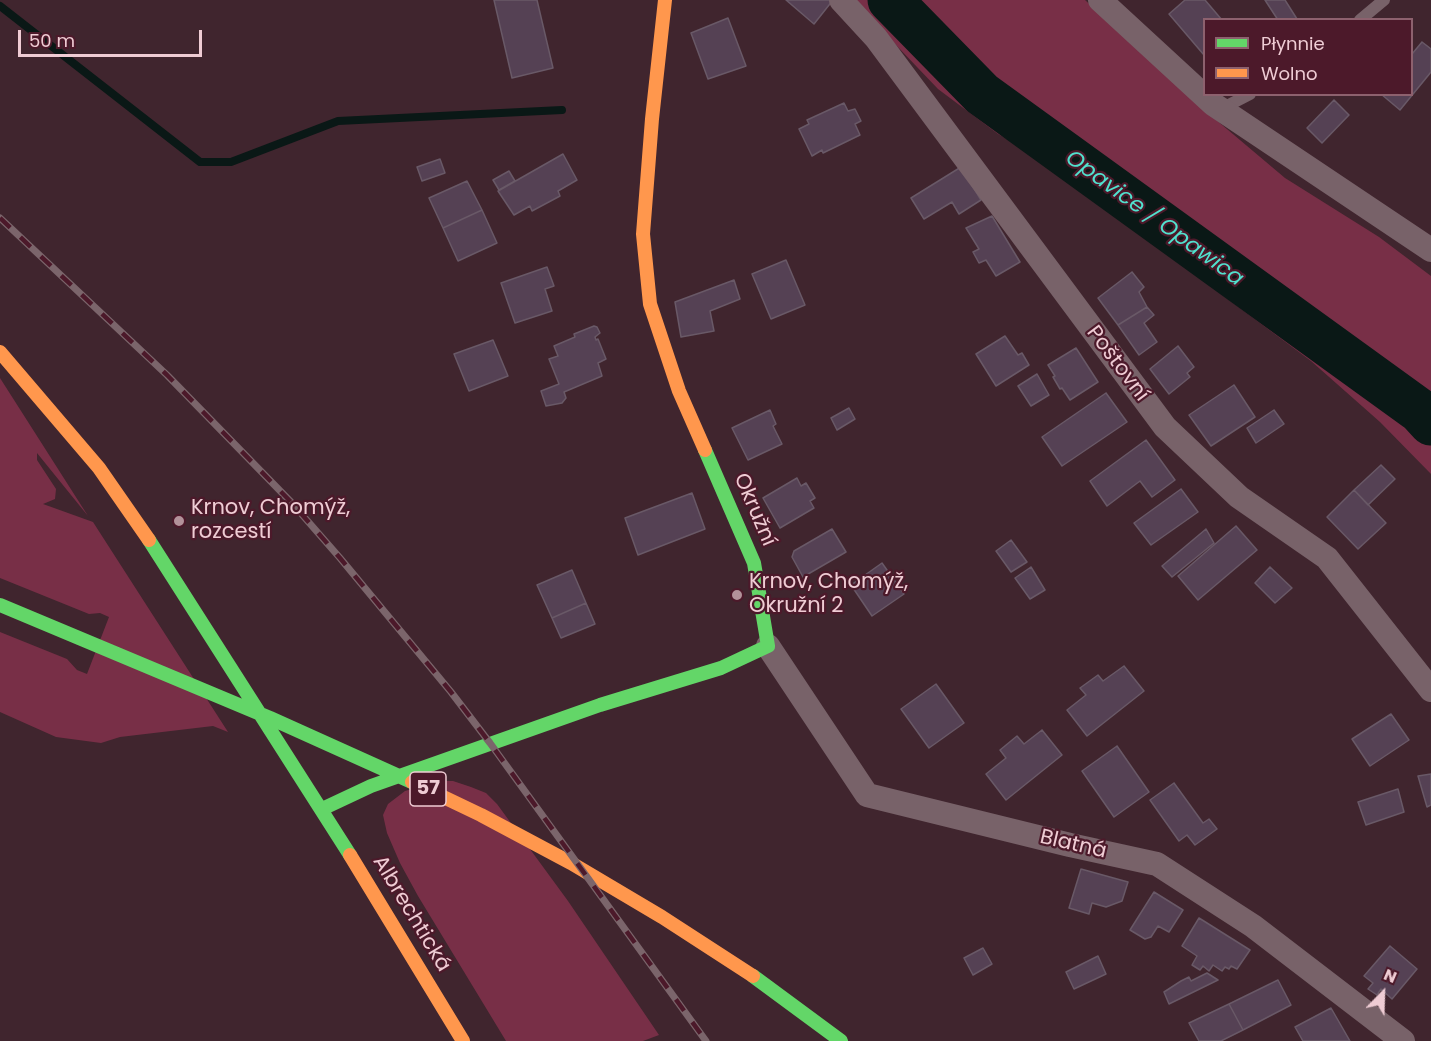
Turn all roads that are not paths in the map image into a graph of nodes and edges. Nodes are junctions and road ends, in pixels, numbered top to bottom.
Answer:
1 (665, 0) edge
2 (842, 0) edge
3 (1100, 0) edge
4 (1384, 0) edge
5 (1362, 18) edge
6 (1203, 93) edge
7 (1207, 96) edge
8 (1246, 96) edge
9 (1221, 109) junction
10 (1431, 250) edge
11 (0, 352) edge
12 (0, 605) edge
13 (768, 646) junction
14 (1431, 690) edge
15 (322, 809) junction
16 (463, 1041) edge
17 (841, 1041) edge
18 (1403, 1041) edge

1 - 13 main road, Okružní
2 - 14 street, Poštovní
3 - 6 street
4 - 5 lane
7 - 9 street
8 - 9 lane
9 - 10 street
11 - 15 main road, Albrechtická
12 - 17 main road, 57
13 - 15 main road
13 - 18 street, Blatná
15 - 16 main road, Albrechtická

